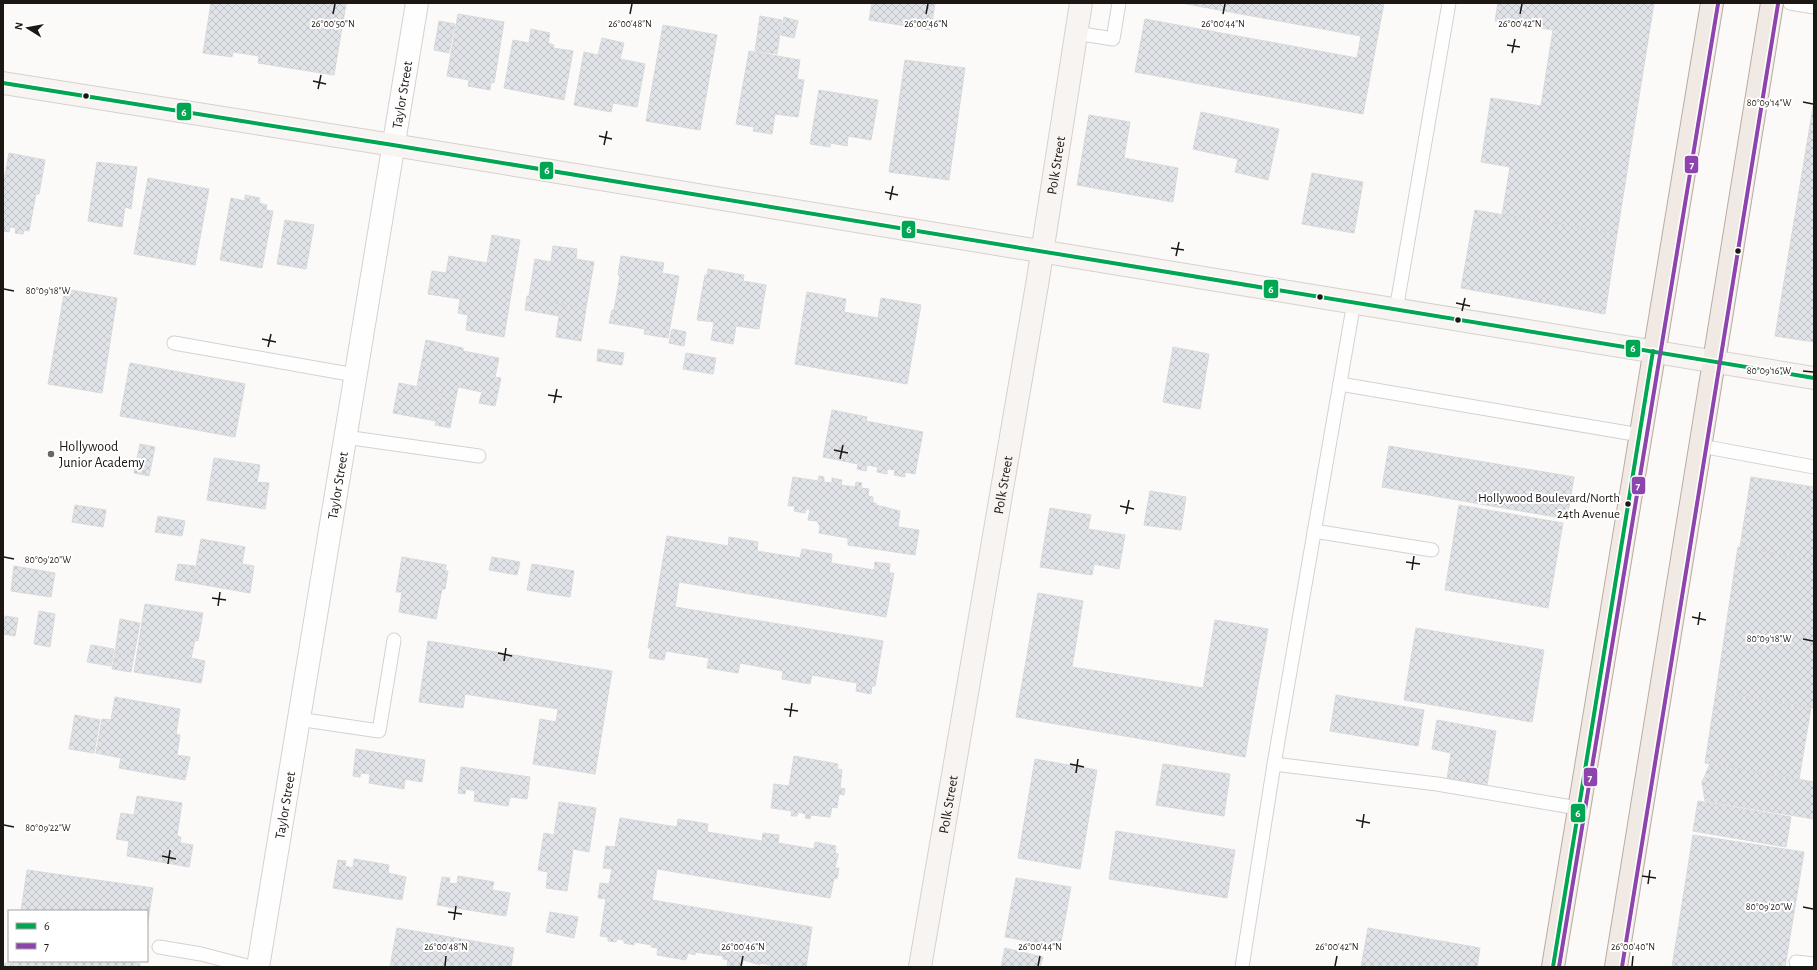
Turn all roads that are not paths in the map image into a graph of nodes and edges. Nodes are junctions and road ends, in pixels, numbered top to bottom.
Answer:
1 (416, 3) edge
2 (1081, 3) edge
3 (1119, 3) edge
4 (1449, 3) edge
5 (1712, 3) edge
6 (1772, 3) edge
7 (1790, 3) edge
8 (1814, 7) edge
9 (1076, 33) junction
10 (3, 82) edge
11 (393, 145) junction
12 (1043, 252) junction
13 (1354, 302) junction
14 (1396, 310) junction
15 (174, 343) dead end
16 (1653, 351) junction
17 (1715, 361) junction
18 (356, 375) junction
19 (1814, 378) edge
20 (1340, 384) junction
21 (1640, 435) junction
22 (345, 437) junction
23 (1701, 446) junction
24 (479, 456) dead end
25 (1814, 466) edge
26 (1314, 531) junction
27 (1432, 550) dead end
28 (394, 640) dead end
29 (298, 719) junction
30 (1274, 764) junction
31 (1578, 808) junction
32 (159, 947) dead end
33 (1796, 962) dead end
34 (1814, 964) edge
35 (251, 967) edge
36 (258, 967) edge
37 (920, 967) edge
38 (1242, 967) edge
39 (1553, 967) edge
40 (1616, 967) edge

1 - 11 street, Taylor Street
2 - 9 street, Polk Street
3 - 9 lane
4 - 14 lane
5 - 16 main road
6 - 17 main road
7 - 8 lane
9 - 12 street, Polk Street
10 - 11 street
11 - 12 street
11 - 18 street, Taylor Street
12 - 13 street
12 - 37 street, Polk Street
13 - 14 street
13 - 20 lane
14 - 16 street
15 - 18 lane
16 - 17 street
16 - 21 main road
17 - 19 street
17 - 23 main road
18 - 22 street, Taylor Street
20 - 21 lane
20 - 26 lane
21 - 31 main road
22 - 24 lane
22 - 29 street, Taylor Street
23 - 25 lane
23 - 40 main road
26 - 27 lane
26 - 30 lane
28 - 29 lane
29 - 36 street, Taylor Street
30 - 31 lane
30 - 38 lane
31 - 39 main road
32 - 35 lane
33 - 34 lane

